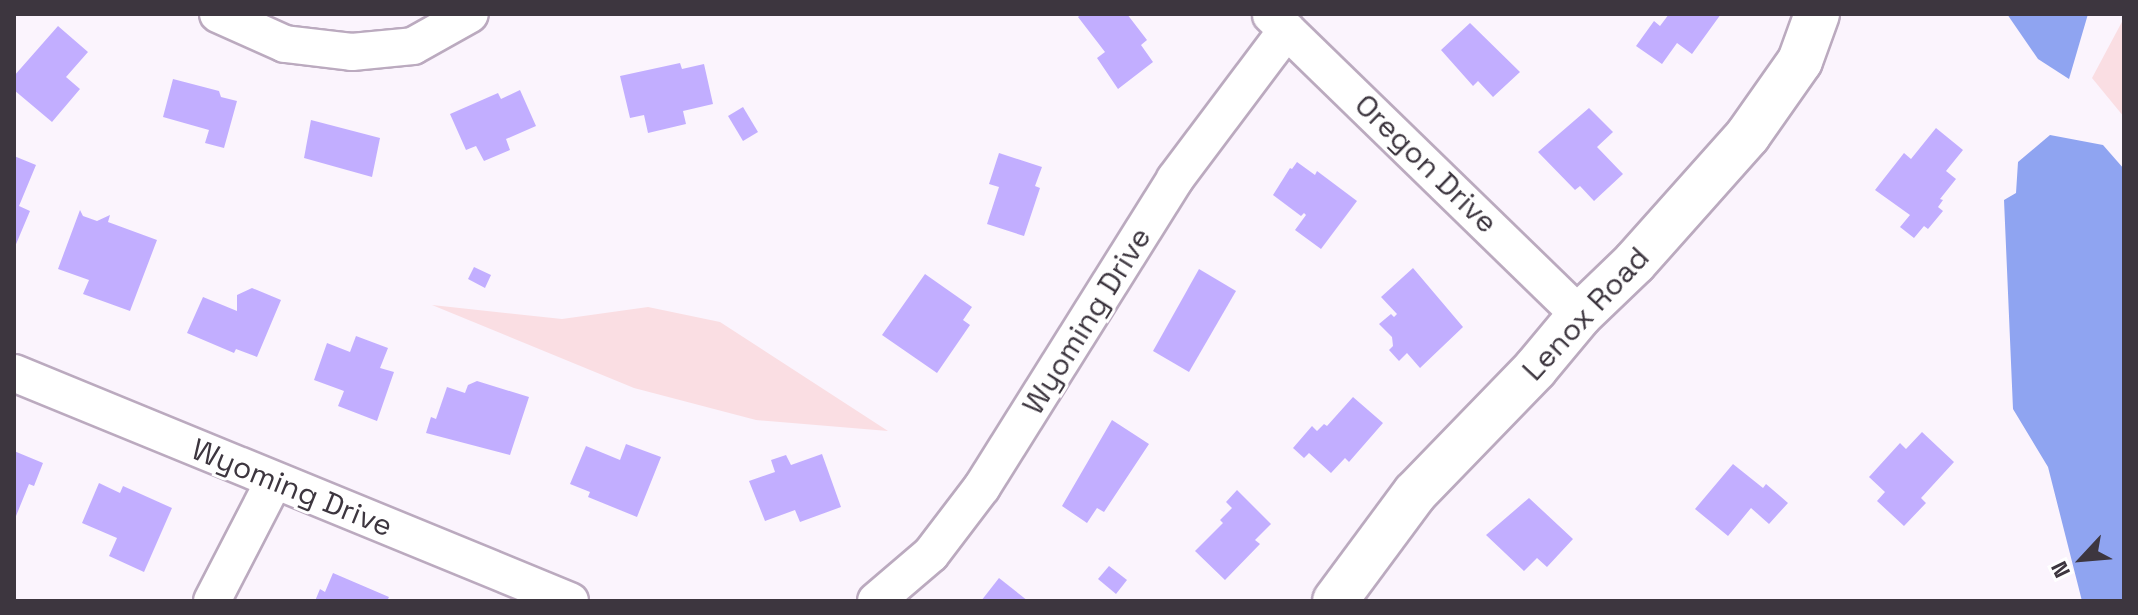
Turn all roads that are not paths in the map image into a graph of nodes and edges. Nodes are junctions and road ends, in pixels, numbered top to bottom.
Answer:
1 (218, 14) edge
2 (470, 14) edge
3 (1817, 14) edge
4 (1279, 22) edge
5 (1580, 315) junction
6 (14, 373) edge
7 (274, 481) junction
8 (212, 601) edge
9 (570, 601) edge
10 (876, 601) edge
11 (1335, 601) edge

1 - 2 street
3 - 5 street, Lenox Road
4 - 5 street, Oregon Drive
4 - 10 street, Wyoming Drive
5 - 11 street, Lenox Road
6 - 7 street, Wyoming Drive
7 - 8 street
7 - 9 street, Wyoming Drive

